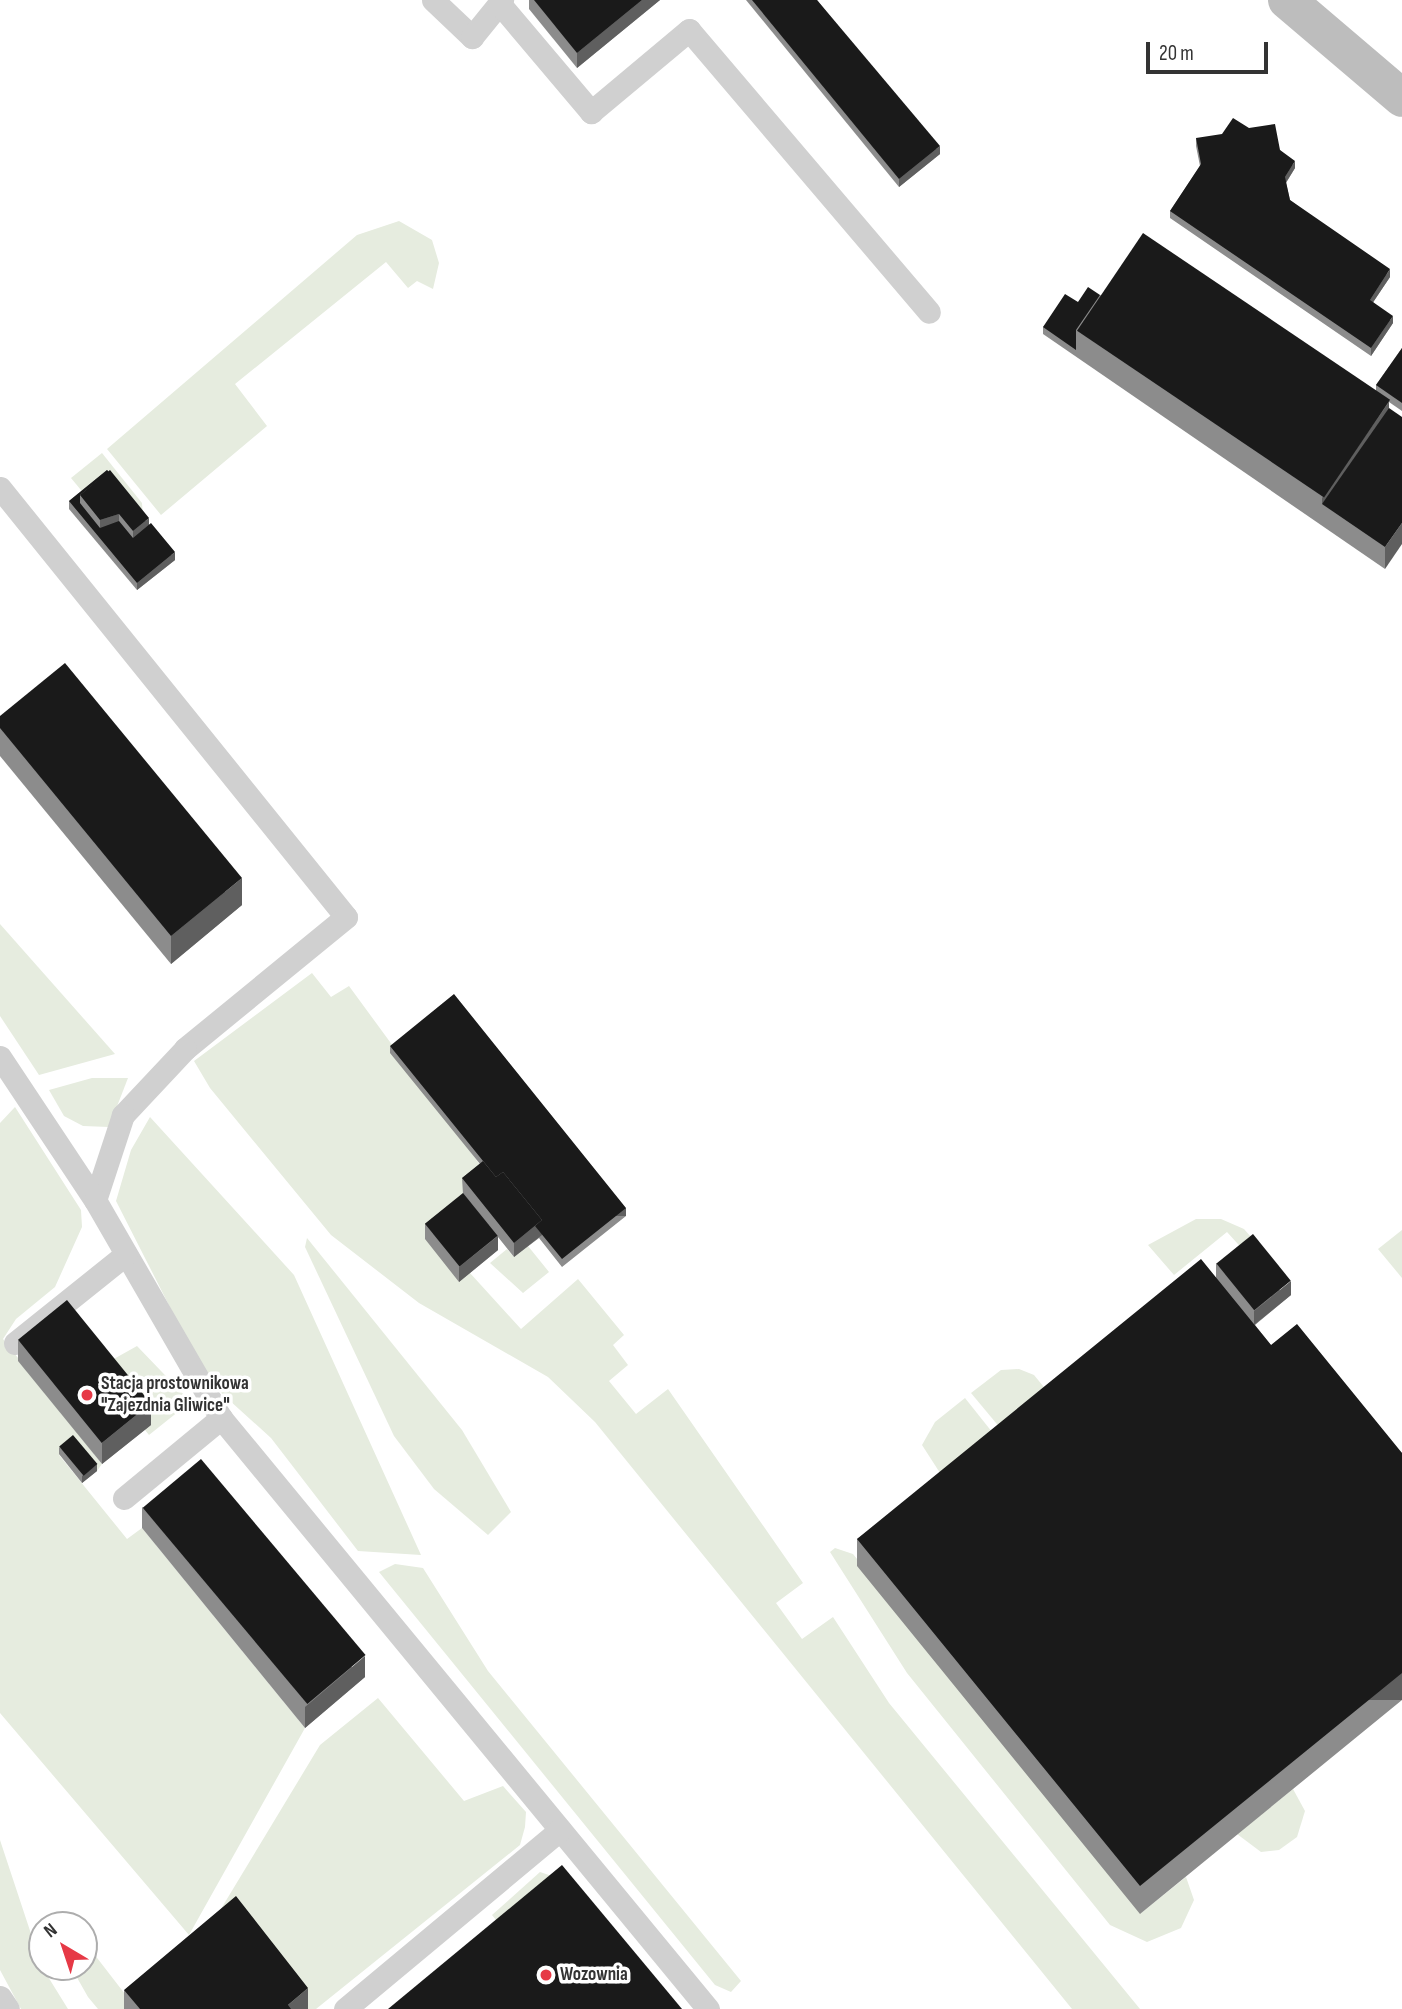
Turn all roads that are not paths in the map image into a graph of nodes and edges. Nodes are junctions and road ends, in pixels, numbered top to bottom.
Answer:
1 (432, 0) edge
2 (1287, 0) edge
3 (501, 2) edge
4 (1402, 98) edge
5 (929, 312) dead end
6 (0, 488) edge
7 (0, 1057) edge
8 (95, 1200) junction
9 (126, 1254) junction
10 (15, 1343) dead end
11 (221, 1418) junction
12 (124, 1498) dead end
13 (561, 1830) junction
14 (0, 1997) edge
15 (8, 2009) edge
16 (345, 2009) edge
17 (708, 2009) edge

1 - 3 lane
2 - 4 street
3 - 5 lane
6 - 8 lane
7 - 8 lane
8 - 9 lane
9 - 10 lane
9 - 11 lane
11 - 12 lane
11 - 13 lane
13 - 16 lane
13 - 17 lane
14 - 15 lane

